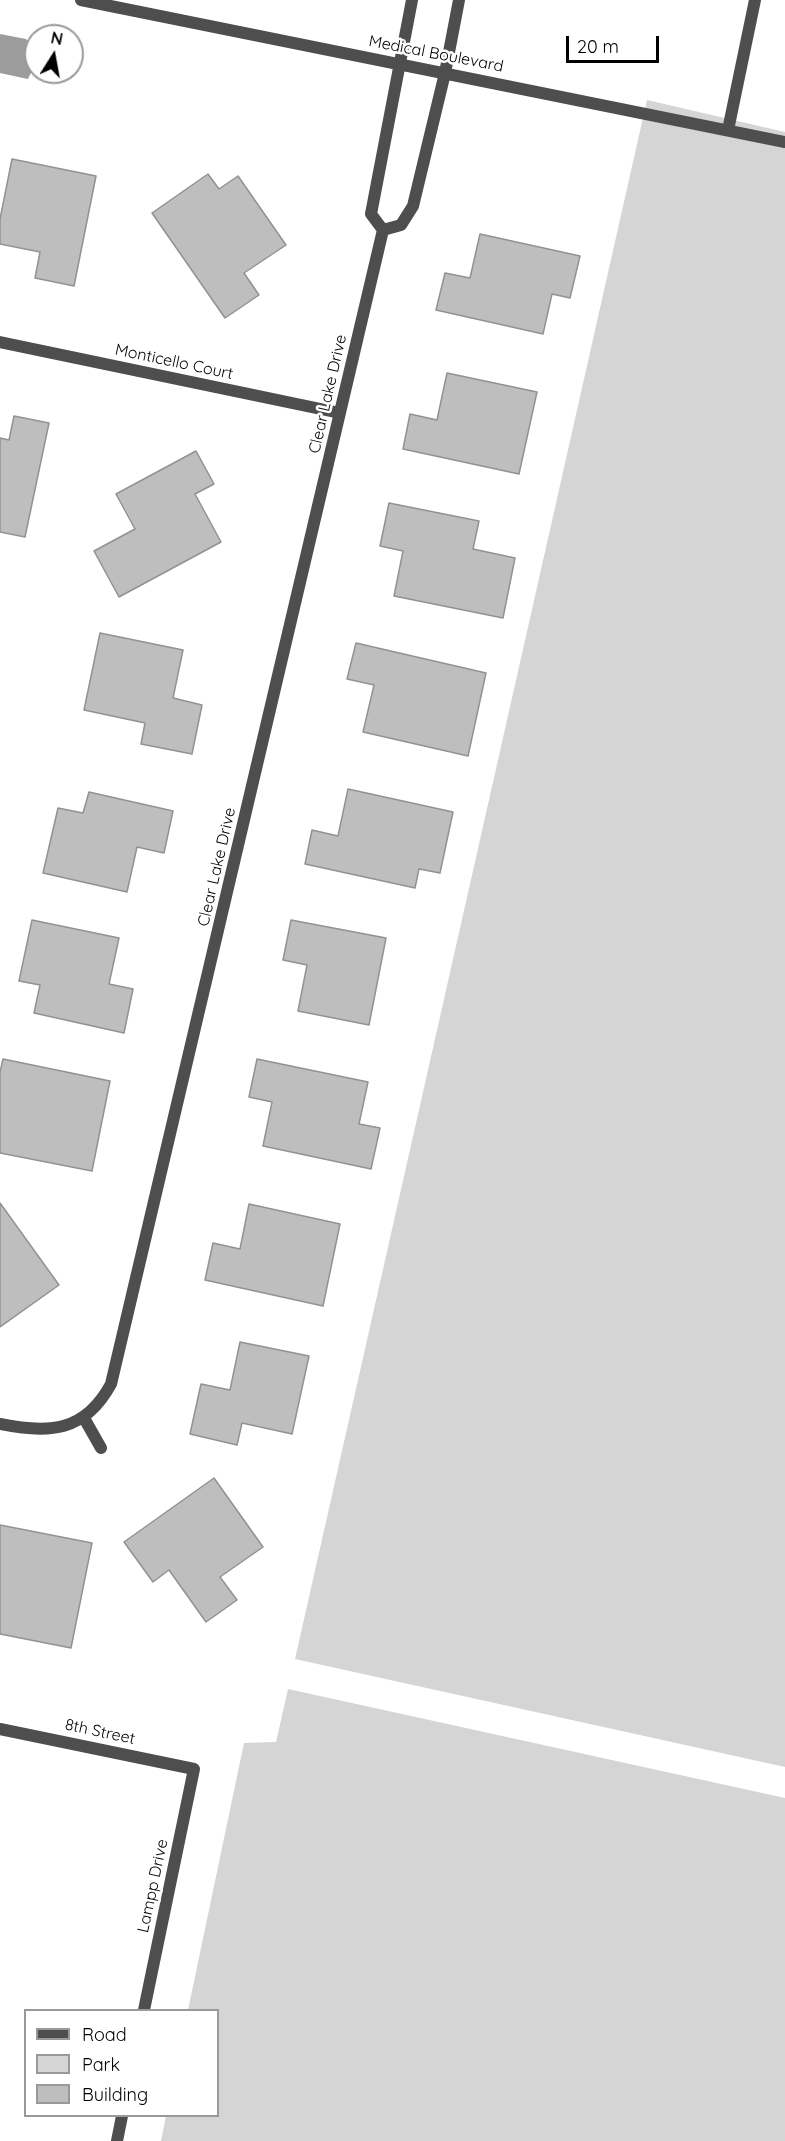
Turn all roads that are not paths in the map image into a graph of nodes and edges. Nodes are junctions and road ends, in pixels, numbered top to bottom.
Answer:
1 (81, 0) edge
2 (412, 0) edge
3 (459, 0) edge
4 (755, 0) edge
5 (399, 64) junction
6 (445, 73) junction
7 (728, 130) junction
8 (785, 142) edge
9 (383, 230) junction
10 (0, 342) edge
11 (340, 413) junction
12 (84, 1418) junction
13 (0, 1424) edge
14 (101, 1448) dead end
15 (0, 1729) edge
16 (194, 1769) joint
17 (144, 2009) edge
18 (122, 2117) edge
19 (117, 2141) edge

1 - 5 street, Medical Boulevard
2 - 5 street
3 - 6 street
4 - 7 street
5 - 6 street, Medical Boulevard
5 - 9 street
6 - 7 street, Medical Boulevard
6 - 9 street
7 - 8 street, Medical Boulevard
9 - 11 street, Clear Lake Drive
10 - 11 street, Monticello Court
11 - 12 street, Clear Lake Drive
12 - 13 street
12 - 14 street
15 - 16 street, 8th Street
16 - 17 street, Lampp Drive
18 - 19 street

